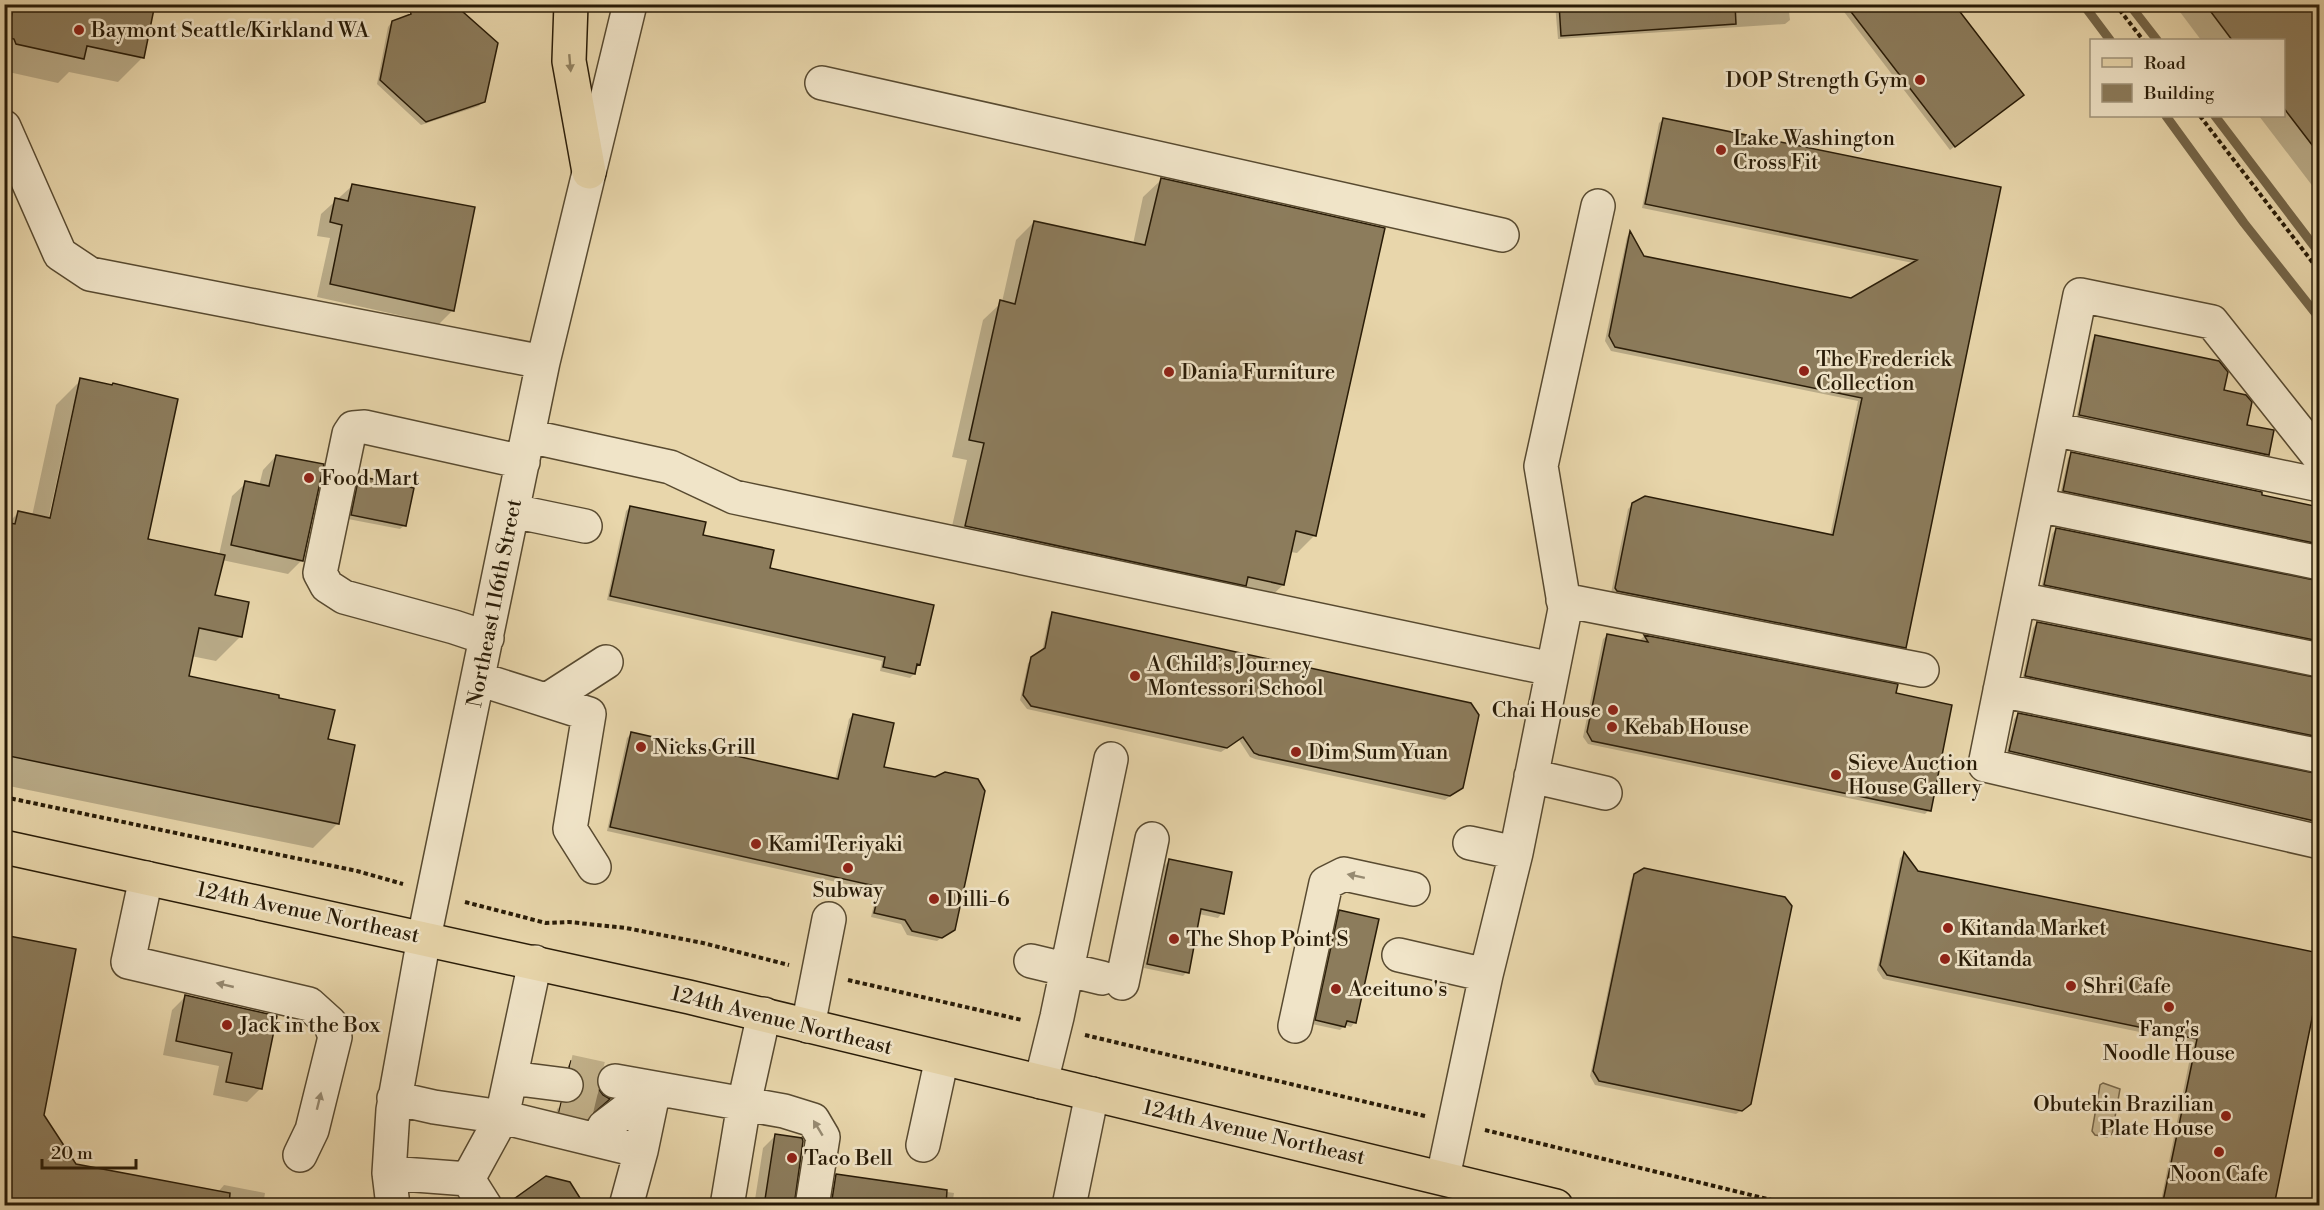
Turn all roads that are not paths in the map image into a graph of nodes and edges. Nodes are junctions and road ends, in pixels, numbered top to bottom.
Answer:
1 (571, 4) edge
2 (630, 4) edge
3 (822, 83) dead end
4 (4, 127) edge
5 (589, 172) junction
6 (1598, 206) dead end
7 (1502, 235) dead end
8 (543, 362) junction
9 (2053, 429) junction
10 (525, 449) junction
11 (2319, 458) edge
12 (2319, 485) edge
13 (2038, 505) junction
14 (513, 511) junction
15 (585, 526) dead end
16 (2319, 563) edge
17 (2019, 599) junction
18 (1563, 600) junction
19 (487, 638) junction
20 (2319, 660) edge
21 (606, 662) dead end
22 (1552, 669) junction
23 (1922, 670) dead end
24 (479, 679) junction
25 (2001, 690) junction
26 (547, 700) junction
27 (2319, 756) edge
28 (1111, 759) dead end
29 (1531, 776) junction
30 (1605, 793) dead end
31 (1152, 839) dead end
32 (2319, 842) edge
33 (1470, 843) dead end
34 (4, 847) edge
35 (1516, 853) junction
36 (594, 867) dead end
37 (146, 878) junction
38 (1413, 889) dead end
39 (829, 919) dead end
40 (424, 938) junction
41 (1399, 955) dead end
42 (1031, 961) dead end
43 (535, 962) junction
44 (1065, 970) junction
45 (1486, 975) junction
46 (764, 1014) junction
47 (808, 1026) junction
48 (1295, 1026) dead end
49 (942, 1058) junction
50 (516, 1079) junction
51 (1041, 1082) junction
52 (654, 1089) junction
53 (1092, 1094) junction
54 (394, 1098) junction
55 (744, 1104) junction
56 (502, 1117) junction
57 (923, 1144) dead end
58 (640, 1151) junction
59 (300, 1155) dead end
60 (389, 1173) junction
61 (1443, 1177) junction
62 (468, 1179) junction
63 (393, 1206) edge
64 (485, 1206) edge
65 (626, 1206) edge
66 (727, 1206) edge
67 (812, 1206) edge
68 (1069, 1206) edge
69 (1556, 1206) edge

1 -> 5 main road
2 - 5 street, Northeast 116th Street
3 - 7 street
4 - 8 street
5 - 8 street, Northeast 116th Street
6 - 18 street
8 - 10 street, Northeast 116th Street
9 - 11 street
9 - 12 street
9 - 13 street
10 - 14 street, Northeast 116th Street
10 - 19 street
10 - 22 street
13 - 16 street
13 - 17 street
14 - 15 street
14 - 19 street, Northeast 116th Street
17 - 20 street
17 - 25 street
18 - 22 street
18 - 23 street
19 - 24 street, Northeast 116th Street
21 - 26 street
22 - 29 street
24 - 26 street
24 - 40 street, Northeast 116th Street
25 - 27 street
25 - 32 street
26 - 36 street
28 - 44 street
29 - 30 street
29 - 35 street
31 - 44 street
33 - 35 street
34 - 37 main road, 124th Avenue Northeast
35 - 45 street
37 - 40 main road, 124th Avenue Northeast
59 -> 37 street
38 -> 48 street
39 - 47 street
40 - 43 main road, 124th Avenue Northeast
40 - 54 street, Northeast 116th Street
41 - 45 street
42 - 44 street
43 - 46 main road, 124th Avenue Northeast
43 - 50 street
44 - 51 street
45 - 61 street
46 - 47 main road, 124th Avenue Northeast
46 - 55 street
47 - 49 main road, 124th Avenue Northeast
49 - 51 main road, 124th Avenue Northeast
49 - 57 street
50 - 50 street
50 - 56 street
51 - 53 main road, 124th Avenue Northeast
52 - 52 street
52 - 55 street
52 - 58 street
53 - 61 main road, 124th Avenue Northeast
53 - 68 street
54 - 56 street
54 - 60 street, Northeast 116th Street
55 - 66 street
67 -> 55 street
56 - 58 street
56 - 62 street
58 - 65 street
60 - 62 street
60 - 63 street, Northeast 116th Street
61 - 69 main road, 124th Avenue Northeast
62 - 64 street

